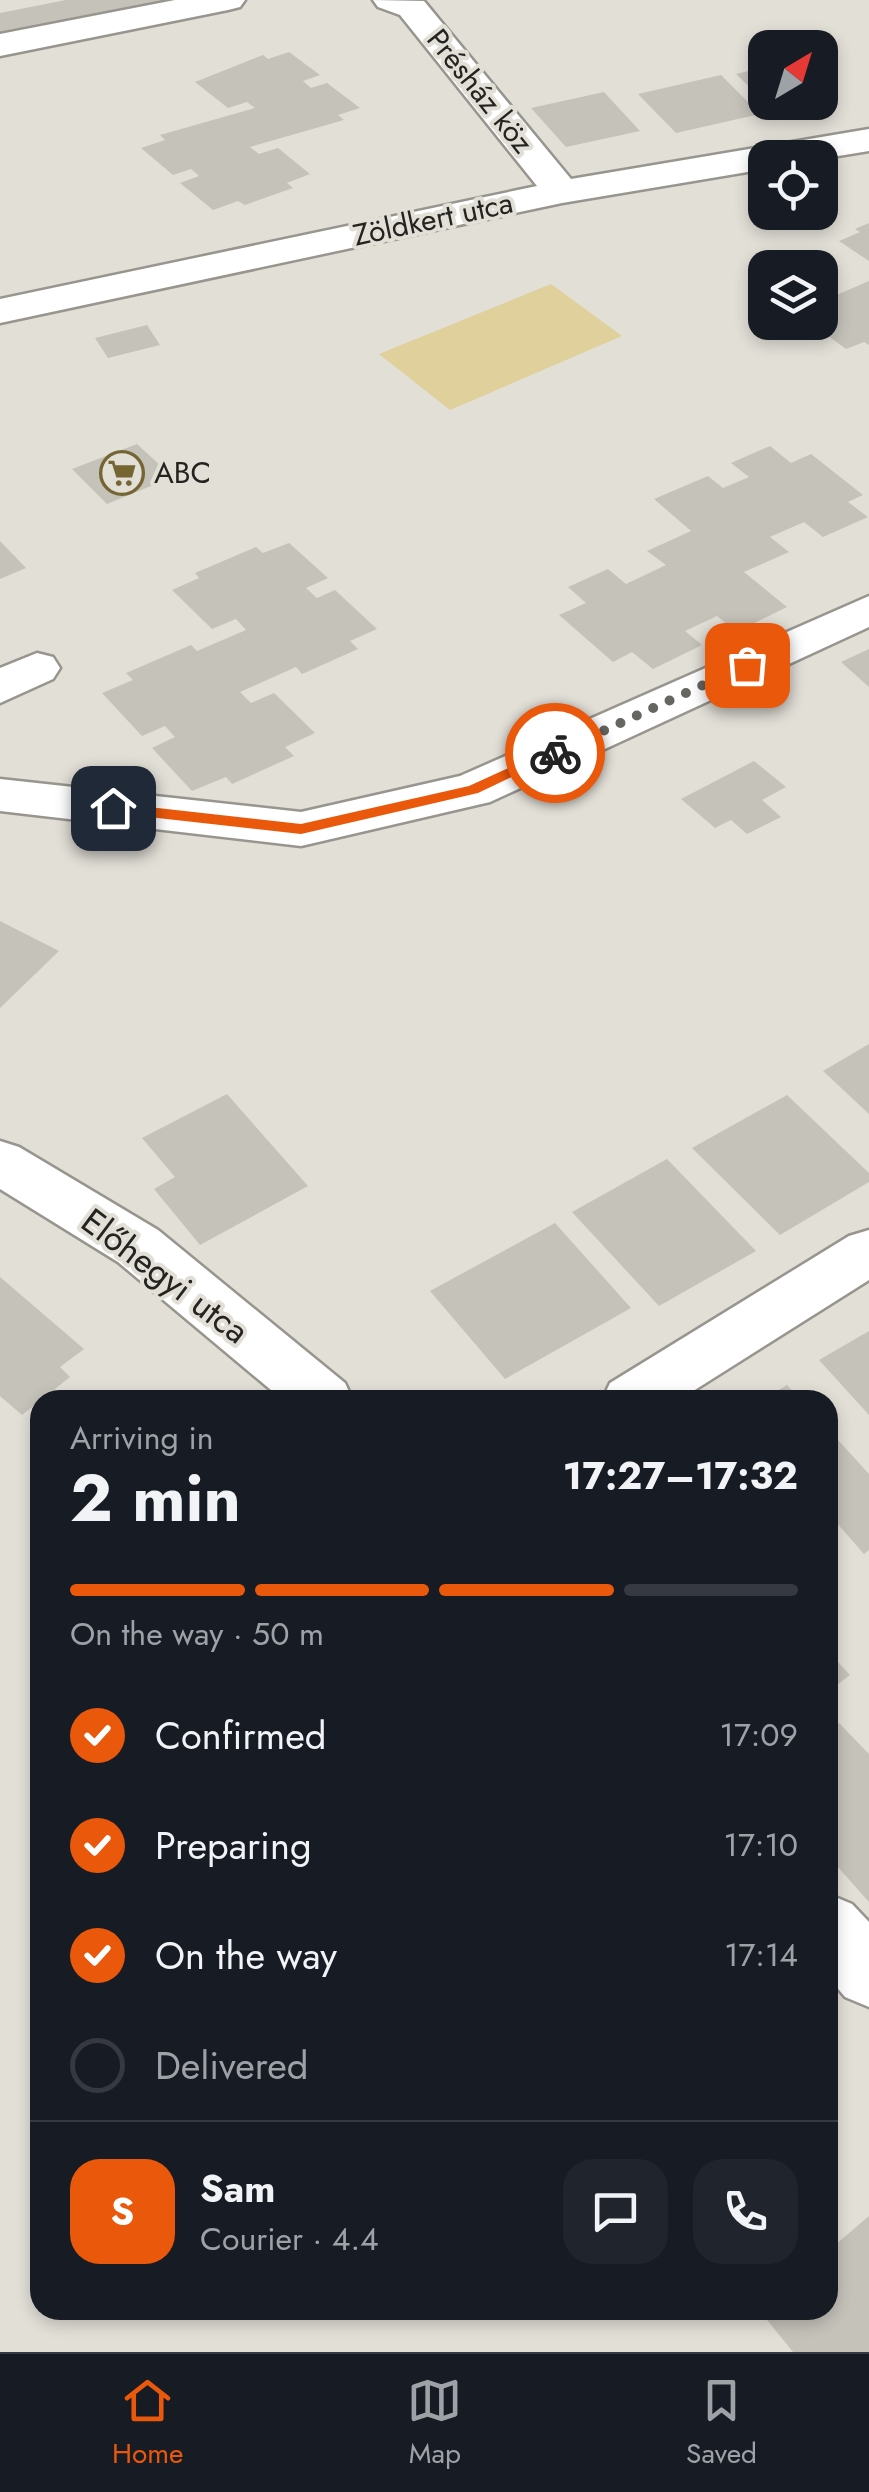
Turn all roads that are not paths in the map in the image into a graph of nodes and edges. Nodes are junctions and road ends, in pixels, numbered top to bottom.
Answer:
1 (228, 0) edge
2 (390, 0) edge
3 (0, 46) edge
4 (869, 140) edge
5 (562, 192) junction
6 (0, 311) edge
7 (869, 610) edge
8 (0, 795) edge
9 (0, 1162) edge
10 (869, 1252) edge
11 (312, 1390) edge
12 (647, 1390) edge
13 (838, 1938) edge
14 (869, 1974) edge

1 - 3 street
2 - 5 street, Présház köz
4 - 5 street, Zöldkert utca
5 - 6 street, Zöldkert utca
7 - 8 street
9 - 11 street, Előhegyi utca
10 - 12 street
13 - 14 street

